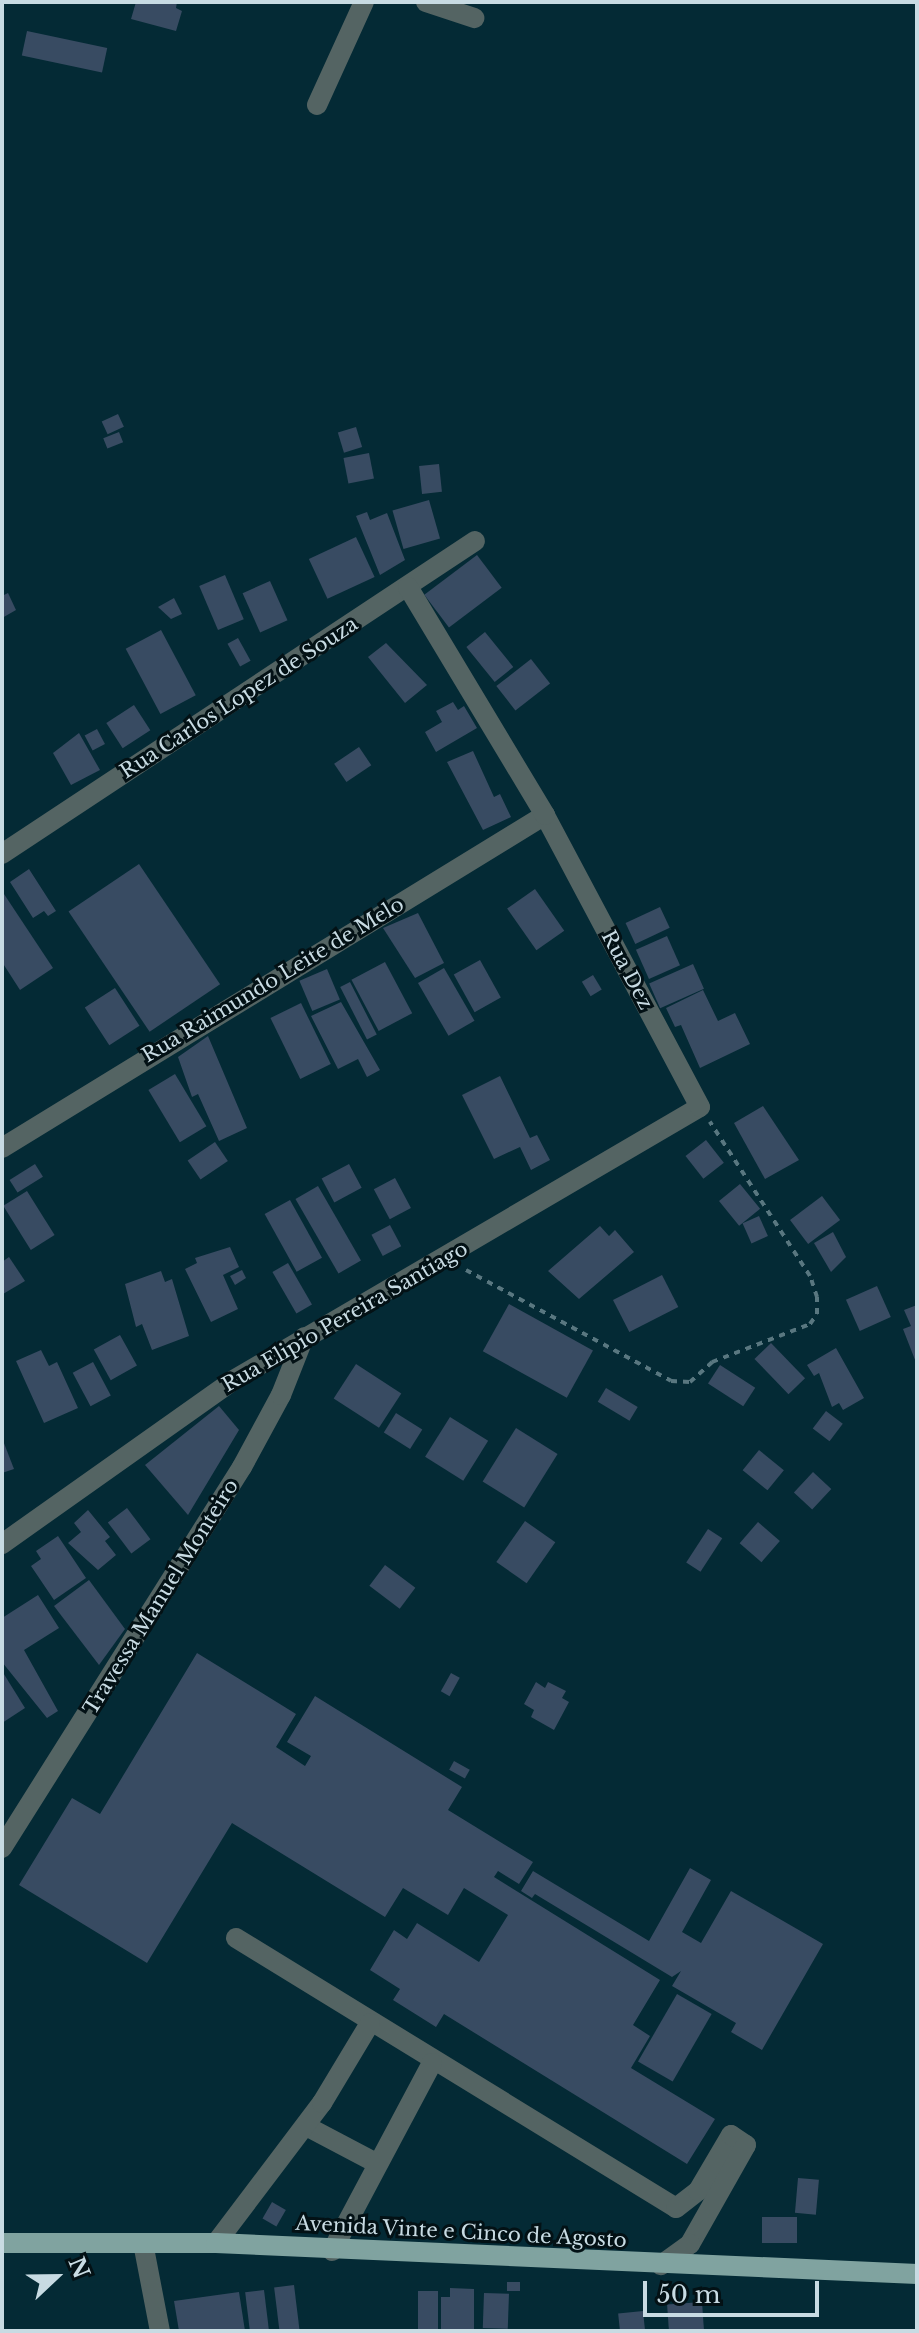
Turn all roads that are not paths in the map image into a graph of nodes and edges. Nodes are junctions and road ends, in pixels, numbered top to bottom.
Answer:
1 (364, 2) edge
2 (426, 2) edge
3 (474, 18) dead end
4 (317, 105) dead end
5 (475, 541) dead end
6 (408, 587) junction
7 (545, 815) junction
8 (2, 854) edge
9 (700, 1107) joint
10 (2, 1148) edge
11 (304, 1337) junction
12 (2, 1544) edge
13 (2, 1848) edge
14 (236, 1938) dead end
15 (370, 2023) junction
16 (432, 2063) junction
17 (306, 2126) junction
18 (378, 2164) junction
19 (2, 2243) edge
20 (143, 2243) junction
21 (216, 2243) junction
22 (332, 2251) junction
23 (661, 2265) junction
24 (917, 2274) edge
25 (160, 2331) edge

1 - 4 street
2 - 3 street
5 - 6 street, Rua Carlos Lopez de Souza
6 - 7 street, Rua Dez
6 - 8 street, Rua Carlos Lopez de Souza
7 - 9 street, Rua Dez
7 - 10 street, Rua Raimundo Leite de Melo
9 - 11 street, Rua Elipio Pereira Santiago
11 - 12 street, Rua Elipio Pereira Santiago
11 - 13 street, Travessa Manuel Monteiro
14 - 15 street
15 - 16 street
15 - 17 street
16 - 18 street
16 - 23 street
17 - 18 street
17 - 21 street
18 - 22 street
19 - 20 main road, Avenida Vinte e Cinco de Agosto
20 - 21 main road, Avenida Vinte e Cinco de Agosto
20 - 25 street
21 - 22 main road, Avenida Vinte e Cinco de Agosto
22 - 23 main road, Avenida Vinte e Cinco de Agosto
23 - 24 main road, Avenida Vinte e Cinco de Agosto

